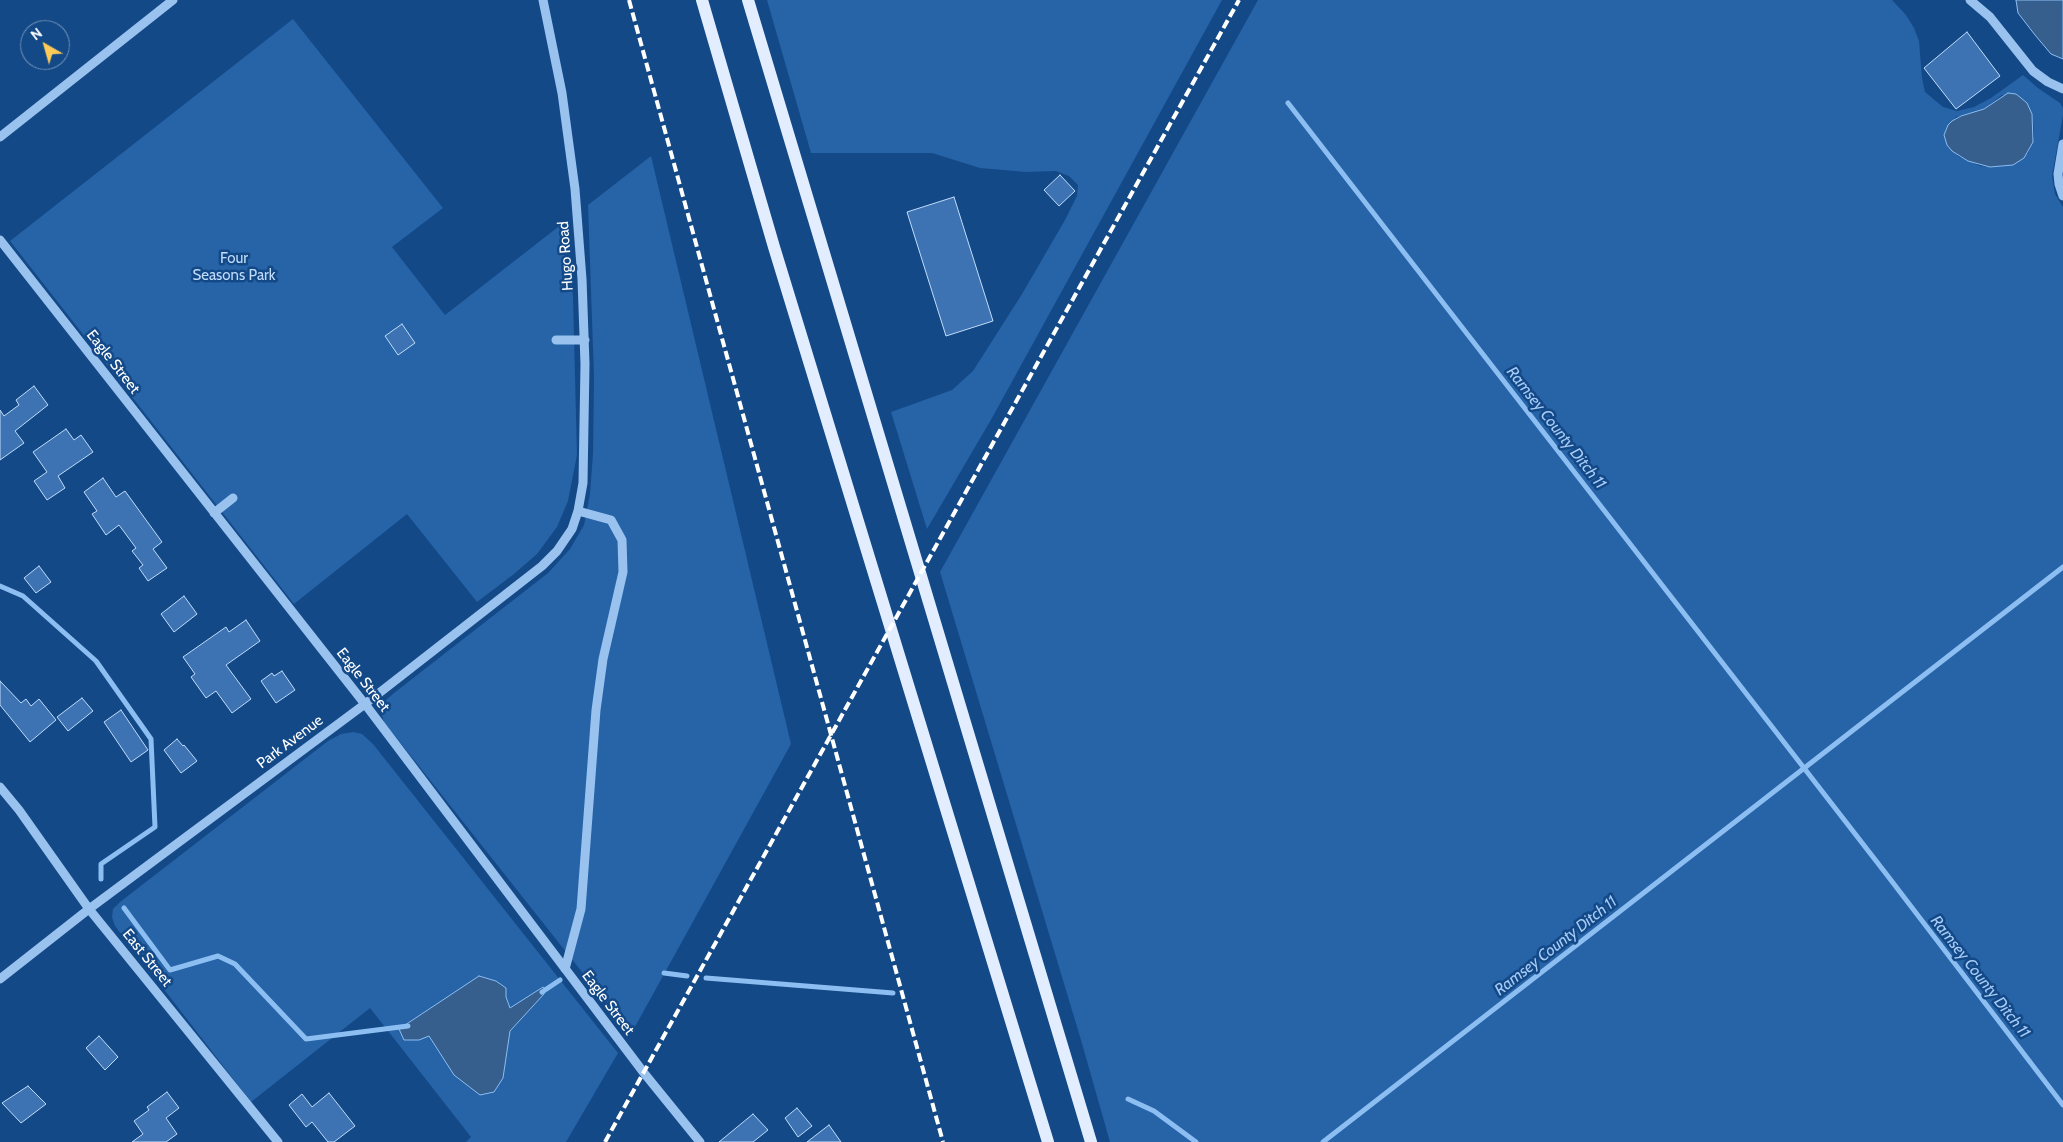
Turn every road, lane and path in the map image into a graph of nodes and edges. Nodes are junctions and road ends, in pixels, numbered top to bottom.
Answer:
1 (173, 0) edge
2 (543, 0) edge
3 (702, 0) edge
4 (748, 0) edge
5 (1970, 0) edge
6 (2063, 89) edge
7 (0, 137) edge
8 (2063, 144) edge
9 (2063, 196) edge
10 (0, 240) edge
11 (556, 340) dead end
12 (585, 340) junction
13 (233, 498) dead end
14 (578, 511) junction
15 (214, 513) junction
16 (365, 704) junction
17 (0, 787) edge
18 (89, 909) junction
19 (565, 969) junction
20 (0, 979) edge
21 (278, 1142) edge
22 (700, 1142) edge
23 (1048, 1142) edge
24 (1091, 1142) edge

1 - 7 street
2 - 12 street, Hugo Road
3 - 23 main road
4 - 24 main road
5 - 6 street
8 - 9 street
10 - 15 street, Eagle Street
11 - 12 street
12 - 14 street, Hugo Road
13 - 15 street
14 - 16 street, Park Avenue
14 - 19 street
15 - 16 street, Eagle Street
16 - 18 street, Park Avenue
16 - 19 street, Eagle Street
17 - 18 street, East Street
18 - 20 street, Park Avenue
18 - 21 street, East Street
19 - 22 street, Eagle Street

